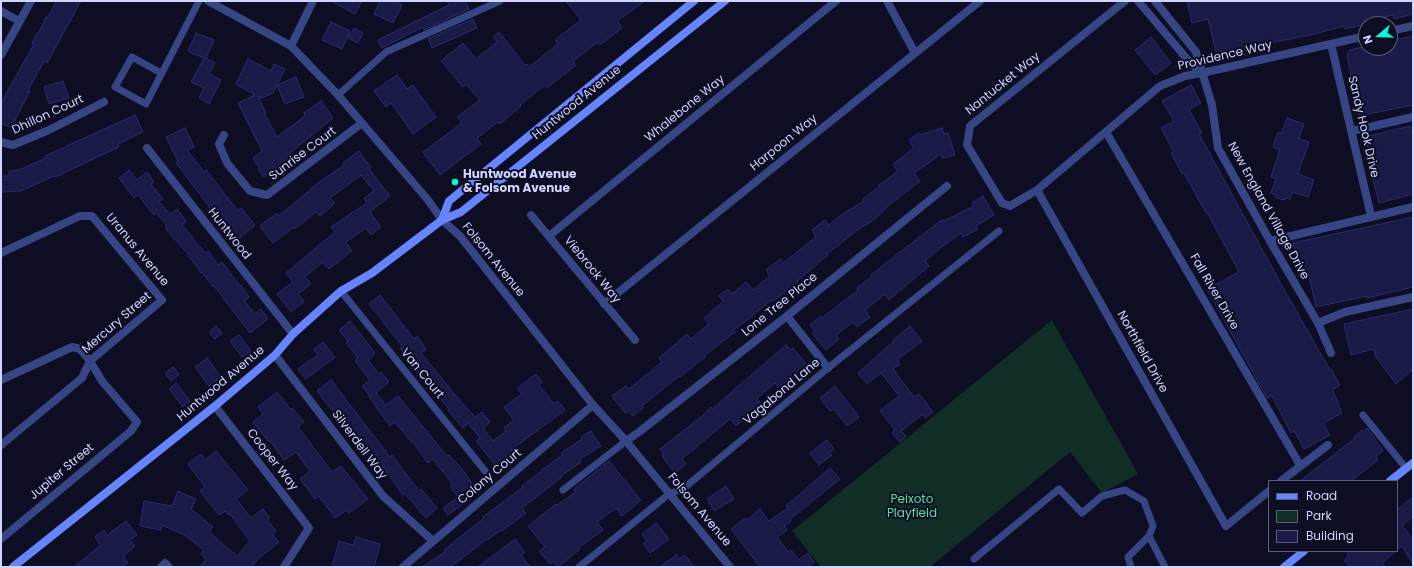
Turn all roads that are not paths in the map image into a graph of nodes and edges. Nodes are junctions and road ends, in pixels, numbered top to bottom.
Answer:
1 (30, 1) edge
2 (198, 1) edge
3 (208, 1) edge
4 (313, 1) edge
5 (500, 1) edge
6 (694, 1) edge
7 (725, 1) edge
8 (836, 1) edge
9 (887, 1) edge
10 (980, 1) edge
11 (1125, 1) edge
12 (1138, 1) edge
13 (1155, 1) edge
14 (1, 11) edge
15 (19, 21) junction
16 (1413, 26) edge
17 (1398, 29) edge
18 (1358, 38) edge
19 (1331, 44) junction
20 (291, 46) junction
21 (915, 53) junction
22 (1, 55) edge
23 (1202, 73) junction
24 (161, 74) junction
25 (338, 95) junction
26 (104, 102) dead end
27 (1413, 117) edge
28 (362, 123) junction
29 (1352, 131) junction
30 (1106, 132) junction
31 (224, 135) dead end
32 (1, 142) edge
33 (147, 148) dead end
34 (947, 186) dead end
35 (1037, 190) junction
36 (1010, 206) joint
37 (1413, 207) edge
38 (531, 215) dead end
39 (1371, 216) junction
40 (442, 220) junction
41 (999, 231) dead end
42 (549, 236) junction
43 (1270, 241) junction
44 (1, 253) edge
45 (341, 291) junction
46 (1413, 297) edge
47 (162, 300) joint
48 (604, 304) junction
49 (787, 316) junction
50 (1318, 323) junction
51 (293, 334) junction
52 (635, 340) dead end
53 (1331, 353) dead end
54 (275, 354) junction
55 (90, 361) junction
56 (828, 368) junction
57 (1, 380) edge
58 (593, 405) junction
59 (215, 406) junction
60 (1363, 415) dead end
61 (626, 441) junction
62 (1, 445) edge
63 (1328, 445) dead end
64 (1300, 465) junction
65 (1410, 465) edge
66 (484, 471) dead end
67 (1282, 480) edge
68 (1391, 480) edge
69 (563, 490) dead end
70 (1268, 492) edge
71 (669, 494) junction
72 (1149, 536) junction
73 (1, 539) edge
74 (433, 541) junction
75 (1303, 552) edge
76 (974, 559) dead end
77 (13, 567) edge
78 (284, 567) edge
79 (403, 567) edge
80 (579, 567) edge
81 (730, 567) edge
82 (1131, 567) edge
83 (1164, 567) edge
84 (1284, 567) edge

1 - 15 street
2 - 24 lane
3 - 20 street, Folsom Avenue
4 - 20 street
5 - 25 lane
6 - 40 street, Huntwood Avenue
7 - 40 street, Huntwood Avenue
8 - 42 street, Whalebone Way
9 - 21 street
10 - 21 street, Harpoon Way
11 - 36 street, Nantucket Way
12 - 23 street, New England Village Drive
13 - 23 street, New England Village Drive
14 - 15 street
15 - 22 street
16 - 17 street
18 - 19 street, Providence Way
19 - 23 street, Providence Way
19 - 29 street, Sandy Hook Drive
20 - 25 street, Folsom Avenue
21 - 48 street, Harpoon Way
23 - 30 street, Providence Way
23 - 43 street, New England Village Drive
24 - 24 lane
25 - 28 street, Folsom Avenue
26 - 32 street, Dhillon Court
27 - 29 street
28 - 31 street, Sunrise Court
28 - 40 street, Folsom Avenue
29 - 39 street, Sandy Hook Drive
30 - 35 street, Providence Way
30 - 64 street, Fall River Drive
33 - 51 street, Huntwood
34 - 49 street, Lone Tree Place
35 - 36 street, Providence Way
35 - 70 street, Northfield Drive
37 - 39 street
38 - 42 street, Viebrock Way
39 - 43 street
40 - 45 street, Huntwood Avenue
40 - 58 street, Folsom Avenue
41 - 56 lane, Vagabond Lane
42 - 48 street, Viebrock Way
43 - 50 street, New England Village Drive
44 - 47 street, Uranus Avenue
45 - 51 street, Huntwood Avenue
45 - 66 lane, Van Court
46 - 50 street
47 - 55 street, Mercury Street
48 - 52 street, Viebrock Way
49 - 56 street
49 - 61 street, Lone Tree Place
50 - 53 street, New England Village Drive
51 - 54 street, Huntwood Avenue
54 - 59 street, Huntwood Avenue
54 - 74 street, Silverdell Way
55 - 57 street
55 - 62 street, Mercury Street
55 - 73 street, Jupiter Street
56 - 71 lane, Vagabond Lane
58 - 61 street, Folsom Avenue
58 - 74 street, Colony Court
59 - 77 street, Huntwood Avenue
59 - 78 street, Cooper Way
60 - 65 lane
61 - 69 lane
61 - 71 street, Folsom Avenue
63 - 64 street
64 - 67 street
65 - 68 street
71 - 80 lane, Vagabond Lane
71 - 81 street, Folsom Avenue
72 - 76 lane
72 - 82 lane
72 - 83 lane
74 - 79 street, Colony Court
75 - 84 street

